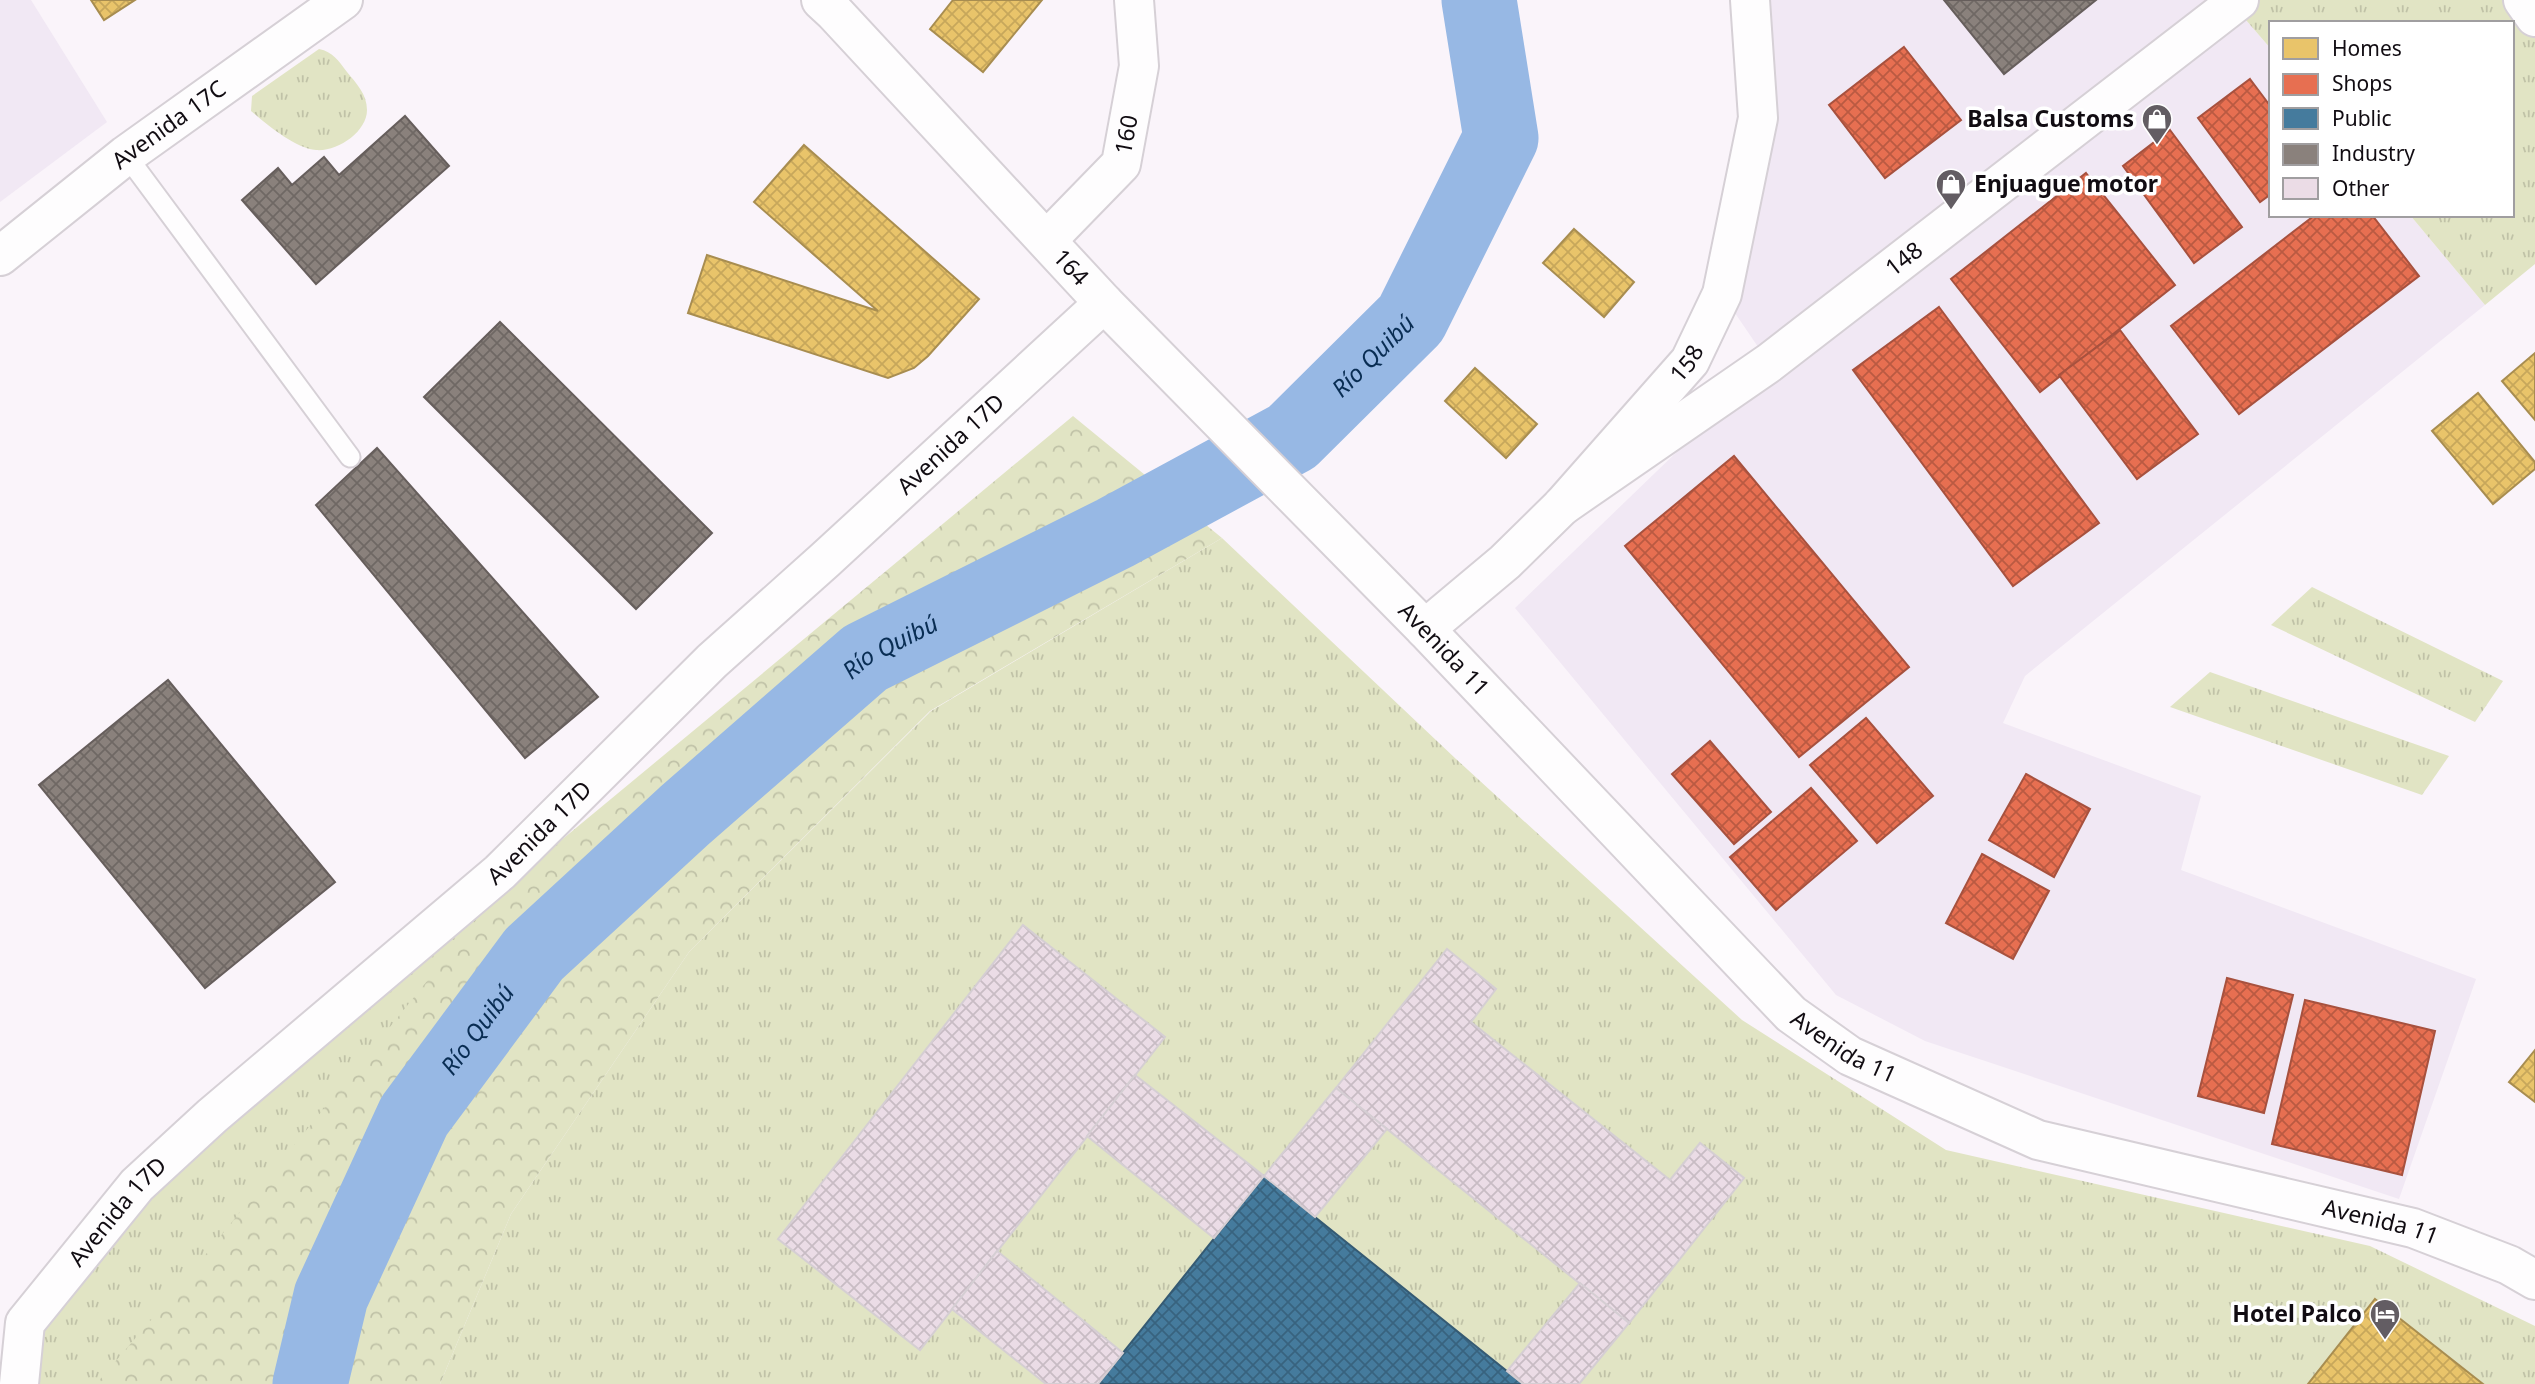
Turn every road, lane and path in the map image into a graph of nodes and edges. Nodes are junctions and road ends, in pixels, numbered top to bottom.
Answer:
1 (342, 0) edge
2 (821, 0) edge
3 (1135, 0) edge
4 (1751, 0) edge
5 (2239, 0) edge
6 (2523, 0) edge
7 (2535, 17) edge
8 (126, 155) junction
9 (1046, 240) junction
10 (0, 257) edge
11 (1104, 303) junction
12 (350, 457) dead end
13 (1562, 506) junction
14 (1326, 530) joint
15 (1425, 629) junction
16 (2535, 1280) edge
17 (19, 1384) edge

1 - 8 street, Avenida 17C
2 - 9 street, 164
3 - 9 street, 160
4 - 13 street, 158
5 - 13 street, 148
6 - 7 street
8 - 10 street, Avenida 17C
8 - 12 lane
9 - 11 street, 164
11 - 14 street, 164
11 - 17 street, Avenida 17D
13 - 15 street, 158
14 - 15 street, Avenida 11
15 - 16 street, Avenida 11

